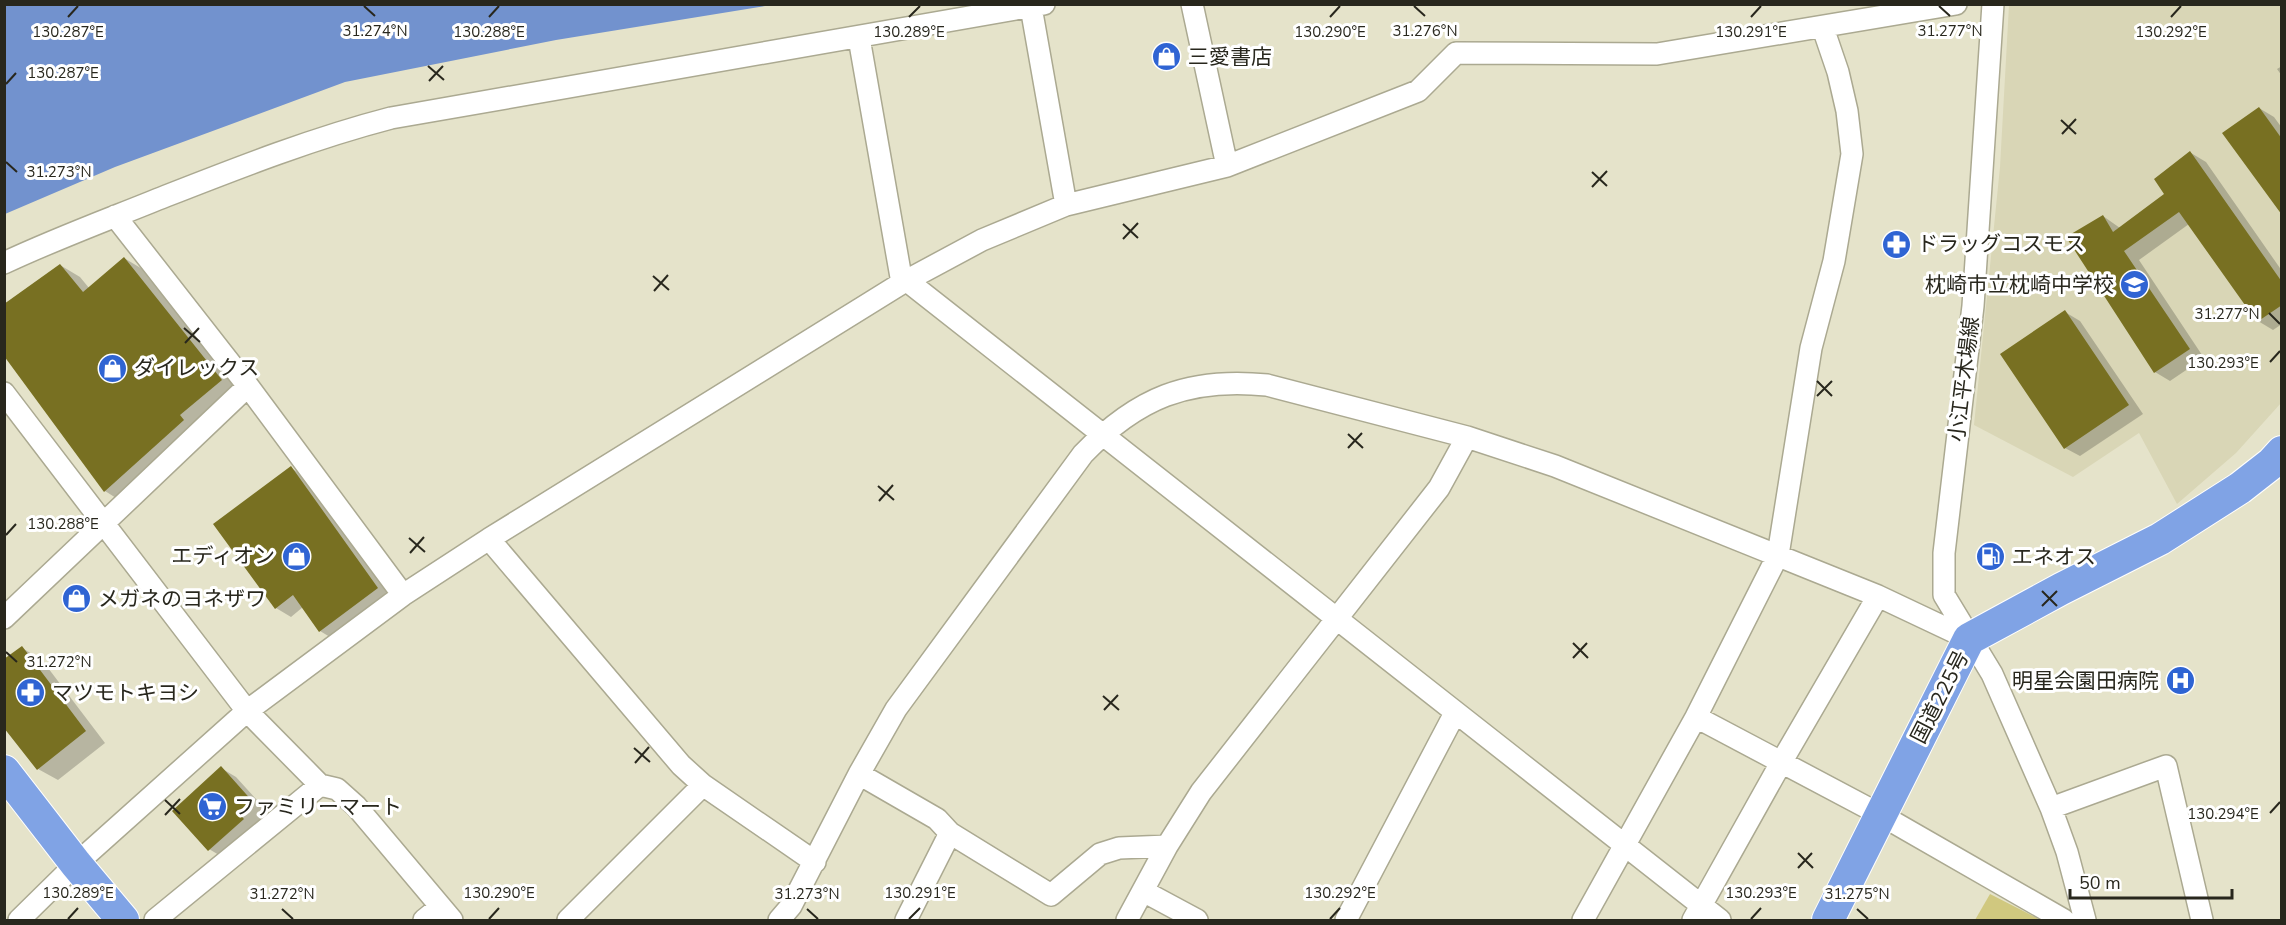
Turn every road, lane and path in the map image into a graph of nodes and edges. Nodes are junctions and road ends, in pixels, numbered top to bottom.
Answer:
1 (1192, 4) edge
2 (1956, 4) edge
3 (1993, 4) edge
4 (1037, 6) edge
5 (1823, 28) junction
6 (859, 38) junction
7 (1227, 166) junction
8 (1066, 205) junction
9 (115, 216) junction
10 (4, 263) edge
11 (904, 281) junction
12 (248, 386) junction
13 (4, 393) edge
14 (1103, 434) junction
15 (1467, 436) junction
16 (2282, 452) edge
17 (104, 525) junction
18 (489, 539) junction
19 (1778, 555) junction
20 (403, 595) junction
21 (1878, 596) junction
22 (1336, 617) junction
23 (4, 618) edge
24 (1969, 639) junction
25 (247, 711) junction
26 (1455, 713) junction
27 (1696, 717) junction
28 (1782, 762) junction
29 (4, 771) edge
30 (859, 774) junction
31 (320, 785) junction
32 (703, 785) junction
33 (2051, 808) junction
34 (1881, 815) junction
35 (950, 833) junction
36 (1167, 846) junction
37 (1625, 846) junction
38 (814, 862) junction
39 (76, 864) junction
40 (1143, 891) junction
41 (1697, 913) edge
42 (446, 914) edge
43 (2062, 920) edge
44 (19, 921) edge
45 (123, 921) edge
46 (155, 921) edge
47 (424, 921) edge
48 (568, 921) edge
49 (779, 921) edge
50 (906, 921) edge
51 (1127, 921) edge
52 (1197, 921) edge
53 (1346, 921) edge
54 (1583, 921) edge
55 (1720, 921) edge
56 (1828, 921) edge
57 (2085, 921) edge
58 (2202, 921) edge

1 - 7 street
2 - 5 street
3 - 24 street, 小江平木場線
4 - 6 street
4 - 8 street
5 - 7 street
5 - 19 street
6 - 9 street
6 - 11 street
7 - 8 street
8 - 11 street
9 - 10 street
9 - 12 street
11 - 14 street
11 - 18 street
12 - 17 street
12 - 20 street
13 - 17 street
14 - 15 street
14 - 22 street
14 - 30 street
15 - 19 street
15 - 22 street
16 - 24 highway, 国道225号
17 - 23 street
17 - 25 street
18 - 20 street
18 - 32 street
19 - 21 street
19 - 27 street
20 - 25 street
21 - 24 street
21 - 28 street
22 - 26 street
22 - 36 street
24 - 33 street, 小江平木場線
24 - 34 highway, 国道225号
25 - 31 street
25 - 39 street
26 - 37 street
26 - 53 street
27 - 28 street
27 - 37 street
28 - 34 street
28 - 41 street
29 - 39 highway
30 - 35 street
30 - 38 street
31 - 42 street
31 - 46 street
32 - 38 street
32 - 48 street
33 - 57 street, 小江平木場線
33 - 58 street
34 - 43 street
34 - 56 highway, 国道225号
35 - 36 street
35 - 50 street
36 - 40 street
37 - 41 street
37 - 54 street
38 - 49 street
39 - 44 street
39 - 45 highway
40 - 51 street
40 - 52 street
41 - 55 street
42 - 47 street

